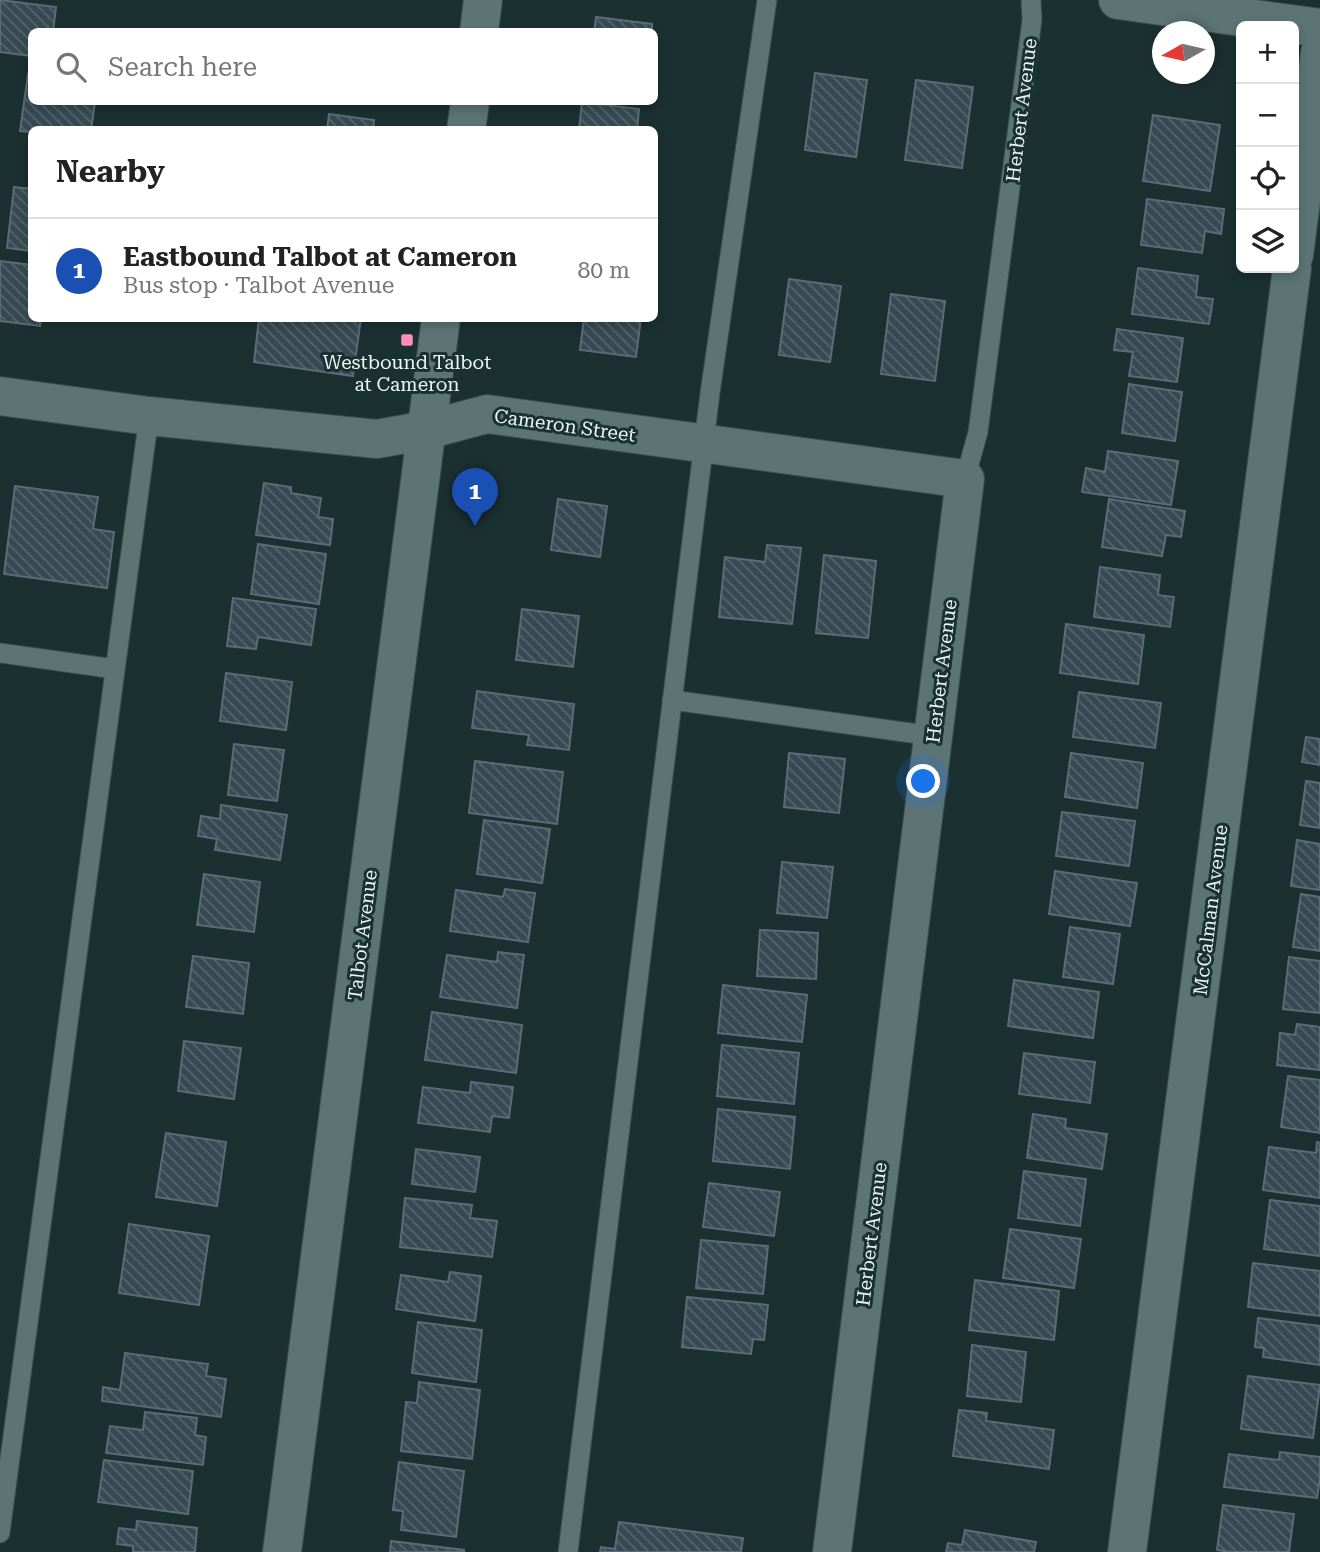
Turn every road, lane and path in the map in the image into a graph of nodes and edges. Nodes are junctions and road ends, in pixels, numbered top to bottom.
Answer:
1 (483, 0) edge
2 (767, 0) edge
3 (1031, 0) edge
4 (1118, 0) edge
5 (480, 28) edge
6 (1320, 28) edge
7 (1320, 52) edge
8 (470, 105) edge
9 (467, 126) edge
10 (1299, 216) edge
11 (1291, 273) edge
12 (440, 322) edge
13 (0, 396) edge
14 (149, 416) junction
15 (426, 430) junction
16 (704, 444) junction
17 (965, 479) junction
18 (0, 653) edge
19 (115, 669) junction
20 (673, 700) junction
21 (933, 736) junction
22 (0, 1533) edge
23 (282, 1552) edge
24 (568, 1552) edge
25 (832, 1552) edge
26 (1127, 1552) edge

1 - 5 street
2 - 16 lane
3 - 17 lane, Herbert Avenue
4 - 6 street
7 - 10 street
8 - 9 street
11 - 26 street, McCalman Avenue
12 - 15 street, Talbot Avenue
13 - 14 street, Cameron Street
14 - 15 street, Cameron Street
14 - 19 lane
15 - 16 street, Cameron Street
15 - 23 street, Talbot Avenue
16 - 17 street, Cameron Street
16 - 20 lane
17 - 21 street, Herbert Avenue
18 - 19 lane
19 - 22 lane
20 - 21 lane
20 - 24 lane
21 - 25 street, Herbert Avenue

